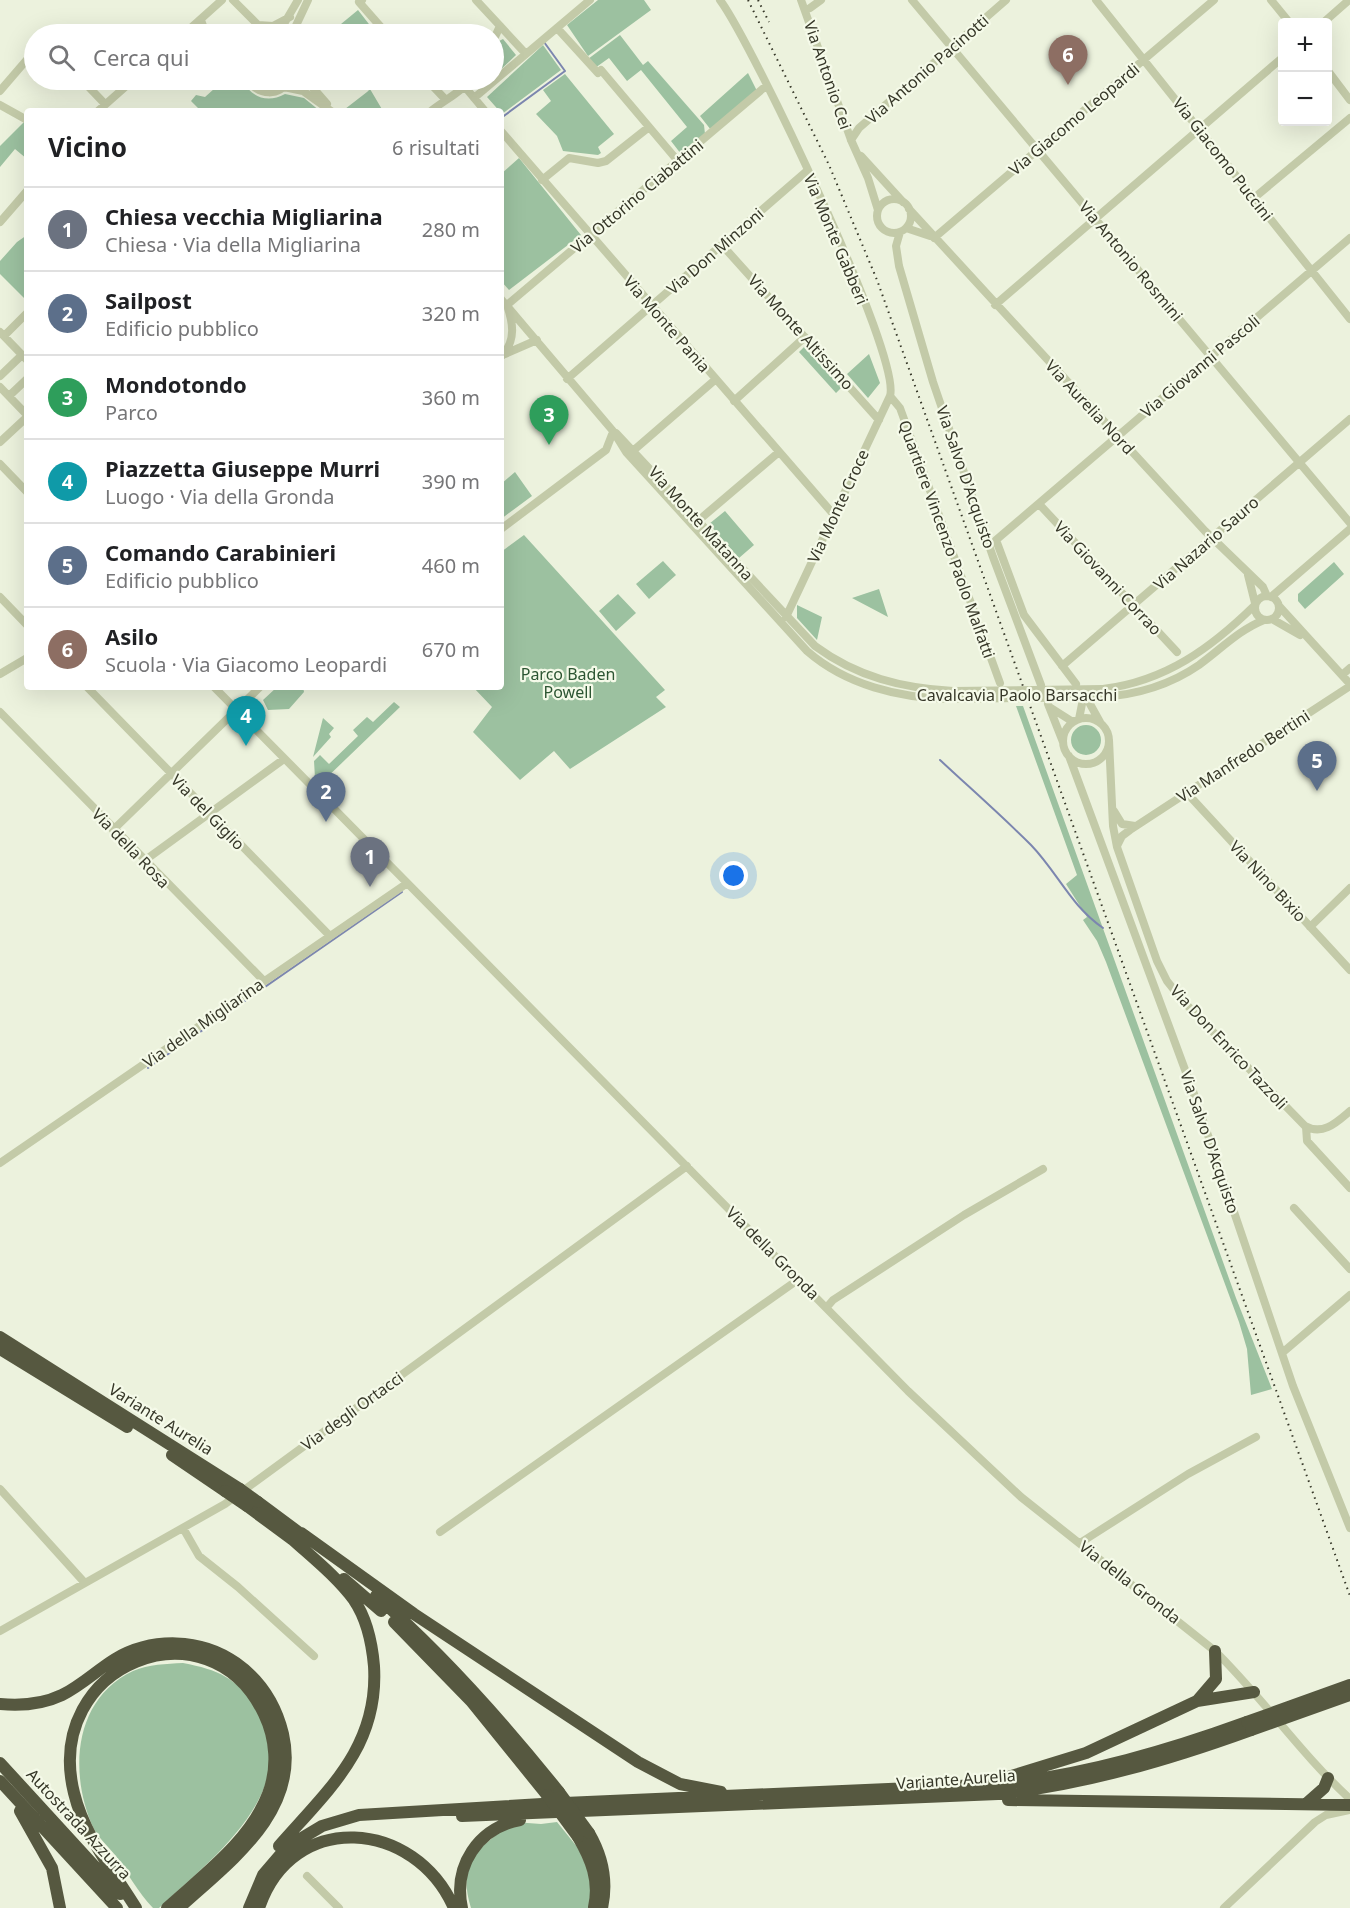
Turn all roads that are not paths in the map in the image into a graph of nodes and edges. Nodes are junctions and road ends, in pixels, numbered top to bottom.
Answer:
1 (222, 0) edge
2 (233, 0) edge
3 (298, 0) edge
4 (308, 0) edge
5 (476, 0) edge
6 (590, 0) edge
7 (720, 0) edge
8 (801, 0) edge
9 (821, 0) edge
10 (912, 0) edge
11 (1006, 0) edge
12 (1096, 0) edge
13 (1214, 0) edge
14 (1271, 0) edge
15 (1349, 0) edge
16 (360, 1) edge
17 (810, 9) dead end
18 (290, 16) junction
19 (1286, 18) edge
20 (1329, 18) edge
21 (201, 20) junction
22 (196, 24) edge
23 (202, 24) edge
24 (257, 24) edge
25 (276, 24) edge
26 (285, 24) edge
27 (297, 24) edge
28 (379, 24) edge
29 (498, 24) edge
30 (557, 28) junction
31 (504, 30) edge
32 (951, 48) junction
33 (526, 54) junction
34 (1144, 60) junction
35 (1278, 62) edge
36 (24, 63) edge
37 (1329, 72) edge
38 (504, 73) edge
39 (766, 86) junction
40 (92, 90) edge
41 (121, 90) edge
42 (301, 90) edge
43 (314, 90) edge
44 (436, 90) edge
45 (460, 90) edge
46 (467, 90) edge
47 (483, 90) edge
48 (0, 91) edge
49 (474, 98) junction
50 (445, 99) junction
51 (1350, 100) edge
52 (105, 104) junction
53 (0, 105) edge
54 (101, 108) edge
55 (328, 108) edge
56 (329, 108) edge
57 (434, 108) edge
58 (482, 108) edge
59 (24, 118) edge
60 (1350, 118) edge
61 (649, 127) junction
62 (1200, 130) junction
63 (504, 135) edge
64 (851, 140) junction
65 (1038, 149) junction
66 (855, 150) junction
67 (677, 160) junction
68 (808, 170) junction
69 (542, 180) junction
70 (24, 195) edge
71 (1254, 198) junction
72 (907, 207) junction
73 (878, 210) junction
74 (1095, 218) junction
75 (0, 222) edge
76 (883, 229) junction
77 (903, 230) junction
78 (590, 235) junction
79 (934, 238) junction
80 (1350, 238) edge
81 (722, 245) junction
82 (899, 266) junction
83 (1312, 271) junction
84 (504, 302) edge
85 (995, 305) junction
86 (651, 307) junction
87 (24, 316) edge
88 (1350, 319) edge
89 (2, 334) edge
90 (805, 337) junction
91 (537, 340) junction
92 (504, 352) edge
93 (504, 355) edge
94 (24, 356) edge
95 (1210, 357) junction
96 (24, 358) edge
97 (0, 376) edge
98 (567, 379) junction
99 (716, 379) junction
100 (24, 382) edge
101 (0, 387) edge
102 (9, 396) junction
103 (890, 396) junction
104 (734, 400) junction
105 (24, 413) edge
106 (24, 419) edge
107 (1350, 419) edge
108 (879, 420) junction
109 (613, 431) junction
110 (1117, 436) junction
111 (0, 442) edge
112 (606, 450) junction
113 (630, 451) junction
114 (779, 452) junction
115 (1300, 462) junction
116 (0, 464) edge
117 (24, 489) edge
118 (1039, 504) junction
119 (834, 515) junction
120 (699, 520) junction
121 (1350, 523) edge
122 (504, 527) edge
123 (1350, 529) edge
124 (1211, 537) junction
125 (1248, 574) junction
126 (1269, 596) junction
127 (0, 597) edge
128 (1255, 604) junction
129 (1134, 606) junction
130 (1279, 606) junction
131 (775, 617) joint
132 (786, 617) junction
133 (1268, 619) junction
134 (24, 622) edge
135 (1314, 646) junction
136 (1177, 652) dead end
137 (24, 660) edge
138 (1062, 666) junction
139 (1350, 668) edge
140 (0, 674) edge
141 (1342, 675) junction
142 (1000, 684) dead end
143 (1076, 684) dead end
144 (1350, 685) edge
145 (1041, 686) dead end
146 (90, 690) edge
147 (217, 690) edge
148 (257, 690) edge
149 (1102, 693) junction
150 (951, 695) junction
151 (235, 709) junction
152 (0, 712) edge
153 (1076, 720) junction
154 (1100, 722) junction
155 (1109, 740) junction
156 (1063, 742) junction
157 (1069, 756) junction
158 (284, 759) junction
159 (1089, 763) junction
160 (171, 773) junction
161 (1110, 780) junction
162 (1081, 790) junction
163 (1186, 792) junction
164 (1114, 810) junction
165 (210, 813) junction
166 (1136, 826) junction
167 (113, 830) junction
168 (1117, 847) junction
169 (144, 861) junction
170 (406, 884) junction
171 (1350, 888) edge
172 (1310, 927) junction
173 (330, 936) junction
174 (1350, 970) edge
175 (264, 981) junction
176 (1350, 1111) edge
177 (1306, 1127) junction
178 (0, 1163) edge
179 (687, 1167) junction
180 (1043, 1169) dead end
181 (1350, 1188) edge
182 (1294, 1208) dead end
183 (1350, 1269) edge
184 (799, 1279) junction
185 (1350, 1295) edge
186 (827, 1307) junction
187 (0, 1337) edge
188 (0, 1348) edge
189 (1282, 1353) junction
190 (1256, 1437) dead end
191 (0, 1489) edge
192 (252, 1504) junction
193 (183, 1528) junction
194 (1350, 1528) edge
195 (440, 1532) dead end
196 (296, 1536) junction
197 (1080, 1543) junction
198 (84, 1582) junction
199 (0, 1631) edge
200 (1215, 1651) junction
201 (314, 1656) dead end
202 (1350, 1685) edge
203 (1254, 1692) junction
204 (1350, 1695) edge
205 (1197, 1701) junction
206 (0, 1704) edge
207 (1249, 1726) junction
208 (0, 1763) edge
209 (1328, 1778) junction
210 (2, 1783) edge
211 (953, 1788) junction
212 (769, 1795) junction
213 (965, 1797) junction
214 (1350, 1799) edge
215 (1307, 1803) junction
216 (1350, 1805) edge
217 (1350, 1810) edge
218 (549, 1813) junction
219 (583, 1835) junction
220 (316, 1836) junction
221 (307, 1876) dead end
222 (60, 1908) edge
223 (117, 1908) edge
224 (134, 1908) edge
225 (167, 1908) edge
226 (180, 1908) edge
227 (244, 1908) edge
228 (249, 1908) edge
229 (254, 1908) edge
230 (260, 1908) edge
231 (339, 1908) edge
232 (454, 1908) edge
233 (462, 1908) edge
234 (594, 1908) edge
235 (602, 1908) edge
236 (1224, 1908) edge

1 - 21 street
2 - 24 street
3 - 18 street
4 - 27 street
5 - 29 street
6 - 30 street
7 - 39 street
8 - 64 street, Via Antonio Cei
9 - 17 street
10 - 32 street, Via Antonio Rosmini
11 - 32 street, Via Antonio Pacinotti
12 - 34 street, Via Giacomo Puccini
13 - 34 street, Via Giacomo Leopardi
14 - 19 street
15 - 20 street
16 - 28 street
18 - 25 street
18 - 26 street
21 - 22 street
21 - 23 street
30 - 33 street
30 - 61 street
31 - 33 street
32 - 64 street, Via Antonio Pacinotti
32 - 65 street, Via Antonio Rosmini
33 - 38 street
34 - 62 street, Via Giacomo Puccini
34 - 65 street, Via Giacomo Leopardi
35 - 62 street
36 - 48 street
37 - 51 street
39 - 67 street, Via Ottorino Ciabattini
39 - 68 street, Via Monte Gabberi
40 - 52 street
41 - 52 street
42 - 55 street
43 - 56 street
44 - 50 street
45 - 50 street
46 - 49 street
47 - 49 street
49 - 58 street
50 - 57 street
52 - 54 street
53 - 59 street
60 - 71 street
61 - 67 street
61 - 69 street
62 - 71 street, Via Giacomo Puccini
62 - 74 street
63 - 69 street, Via Monte Pania
64 - 66 street, Via Antonio Cei
65 - 74 street, Via Antonio Rosmini
65 - 79 street, Via Giacomo Leopardi
66 - 72 street, Via Antonio Cei
66 - 73 street, Via Antonio Cei
67 - 78 street, Via Ottorino Ciabattini
68 - 81 street, Via Don Minzoni
68 - 103 street, Via Monte Gabberi
69 - 78 street, Via Monte Pania
70 - 75 street
71 - 83 street, Via Giacomo Puccini
72 - 73 street
72 - 77 street
72 - 79 street, Via Aurelia Nord
73 - 76 street
74 - 85 street
74 - 95 street, Via Antonio Rosmini
76 - 77 street
76 - 82 street, Via Salvo D'Acquisto
77 - 79 street, Via Aurelia Nord
77 - 82 street, Via Salvo D'Acquisto
78 - 84 street, Via Ottorino Ciabattini
78 - 86 street, Via Monte Pania
79 - 85 street, Via Aurelia Nord
80 - 83 street, Via Giovanni Pascoli
81 - 86 street, Via Don Minzoni
81 - 90 street, Via Monte Altissimo
82 - 145 street, Via Salvo D'Acquisto
83 - 88 street, Via Giacomo Puccini
83 - 95 street, Via Giovanni Pascoli
84 - 91 street, Via Monte Matanna
84 - 92 street
85 - 110 street, Via Aurelia Nord
86 - 98 street, Via Don Minzoni
86 - 99 street, Via Monte Pania
87 - 89 street
89 - 94 street
90 - 104 street
90 - 108 street, Via Monte Altissimo
91 - 93 street
91 - 98 street, Via Monte Matanna
95 - 110 street, Via Giovanni Pascoli
95 - 115 street, Via Antonio Rosmini
96 - 97 street
98 - 109 street, Via Monte Matanna
99 - 104 street, Via Monte Pania
99 - 113 street
100 - 102 street
101 - 102 street
102 - 105 street
103 - 108 street, Via Monte Croce
103 - 142 street, Quartiere Vincenzo Paolo Malfatti
104 - 114 street, Via Monte Pania
106 - 111 street
107 - 115 street, Via Nazario Sauro
108 - 119 street, Via Monte Croce
109 - 112 street
109 - 113 street, Via Monte Matanna
110 - 118 street, Via Giovanni Pascoli
110 - 124 street, Via Aurelia Nord
112 - 113 street
112 - 122 street
113 - 120 street, Via Monte Matanna
113 - 131 street, Via Monte Matanna
114 - 119 street, Via Monte Pania
114 - 120 street
115 - 121 street, Via Antonio Rosmini
115 - 124 street, Via Nazario Sauro
116 - 117 street
118 - 129 street, Via Giovanni Corrao
118 - 138 street, Via Giovanni Pascoli
119 - 132 street, Via Monte Croce
120 - 132 street, Via Monte Matanna
123 - 126 street
124 - 125 street, Via Aurelia Nord
124 - 129 street, Via Nazario Sauro
125 - 126 street, Via Aurelia Nord
125 - 128 street, Via Aurelia Nord
126 - 128 street
126 - 130 street
127 - 134 street
128 - 133 street
128 - 149 street, Cavalcavia Paolo Barsacchi
129 - 136 street, Via Giovanni Corrao
129 - 138 street, Via Nazario Sauro
130 - 133 street
130 - 135 street
131 - 150 street, Cavalcavia Paolo Barsacchi
132 - 150 street, Cavalcavia Paolo Barsacchi
133 - 135 street
133 - 149 street, Cavalcavia Paolo Barsacchi
135 - 141 street
137 - 140 street
138 - 143 street
139 - 141 street
141 - 144 street
144 - 163 street, Via Manfredo Bertini
146 - 160 street, Via del Giglio
147 - 151 street, Via della Gronda
148 - 151 street
149 - 150 street, Cavalcavia Paolo Barsacchi, bridge
151 - 158 street, Via della Gronda
151 - 160 street
152 - 167 street, Via della Rosa
153 - 154 street, Via Salvo D'Acquisto
153 - 154 street
153 - 156 street
153 - 156 street, Via Salvo D'Acquisto
154 - 155 street
155 - 159 street
155 - 161 street, Via Don Enrico Tazzoli
156 - 157 street, Via Salvo D'Acquisto
157 - 159 street
157 - 162 street, Via Salvo D'Acquisto
158 - 165 street
158 - 170 street, Via della Gronda
159 - 161 street
159 - 162 street
160 - 165 street, Via del Giglio
160 - 167 street
161 - 164 street, Via Don Enrico Tazzoli
162 - 189 street, Via Salvo D'Acquisto
163 - 166 street, Via Manfredo Bertini
163 - 172 street, Via Nino Bixio
164 - 166 street
164 - 168 street, Via Don Enrico Tazzoli
165 - 169 street
165 - 173 street, Via del Giglio
166 - 168 street, Via Manfredo Bertini
167 - 169 street, Via della Rosa
168 - 177 street, Via Don Enrico Tazzoli
169 - 175 street, Via della Rosa
170 - 173 street, Via della Migliarina
170 - 179 street, Via della Gronda
171 - 172 street
172 - 174 street, Via Nino Bixio
173 - 175 street, Via della Migliarina
175 - 178 street, Via della Migliarina
176 - 177 street
177 - 181 street, Via Don Enrico Tazzoli
179 - 184 street, Via della Gronda
179 - 193 street, Via degli Ortacci
180 - 186 street
182 - 183 street
184 - 186 street, Via della Gronda
184 - 195 street
185 - 189 street
186 - 197 street, Via della Gronda
187 - 192 highway, Variante Aurelia, bridge
188 - 192 highway, Variante Aurelia, bridge
189 - 194 street, Via Salvo D'Acquisto
190 - 197 street
191 - 198 street
192 - 196 highway, Variante Aurelia
193 - 198 street, Via degli Ortacci
193 - 201 street
196 - 212 highway
196 - 219 highway, bridge
196 - 227 highway
197 - 200 street, Via della Gronda
198 - 199 street, Via degli Ortacci
200 - 203 street, Via della Gronda
200 - 205 highway
202 - 207 highway, Variante Aurelia, bridge
203 - 205 highway
203 - 209 street, Via della Gronda
204 - 207 highway, Variante Aurelia, bridge
205 - 211 highway
206 - 226 highway
207 - 211 highway, Variante Aurelia
207 - 213 highway, Variante Aurelia
208 - 224 highway, Autostrada Azzurra
209 - 214 street, Via della Gronda
209 - 215 highway
210 - 222 highway
210 - 223 highway, Autostrada Azzurra
211 - 212 highway, Variante Aurelia
212 - 220 highway
213 - 215 highway
213 - 218 highway, Variante Aurelia
215 - 216 highway
217 - 236 street
218 - 220 highway
218 - 233 highway
219 - 234 highway
219 - 235 highway
220 - 228 highway
220 - 229 highway
220 - 230 highway
220 - 232 highway
221 - 231 street
224 - 225 highway

